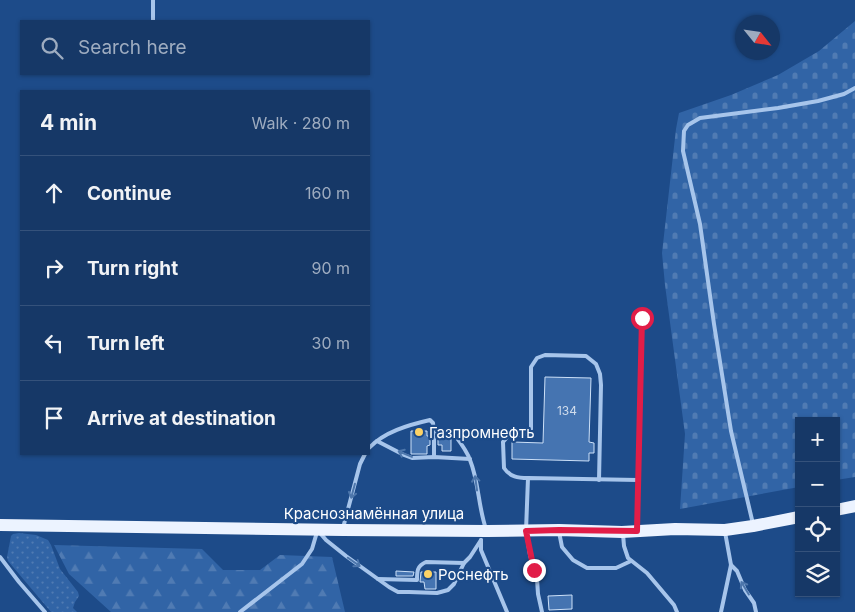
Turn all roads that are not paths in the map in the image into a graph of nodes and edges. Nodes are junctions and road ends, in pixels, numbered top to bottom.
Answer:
1 (153, 0) edge
2 (153, 20) edge
3 (855, 88) edge
4 (642, 318) dead end
5 (434, 433) junction
6 (378, 441) junction
7 (370, 447) edge
8 (364, 455) edge
9 (434, 456) junction
10 (470, 459) junction
11 (528, 478) junction
12 (599, 480) junction
13 (638, 480) junction
14 (855, 506) edge
15 (840, 509) edge
16 (795, 518) edge
17 (0, 525) edge
18 (750, 527) junction
19 (317, 530) junction
20 (343, 530) junction
21 (559, 530) junction
22 (725, 530) junction
23 (526, 531) junction
24 (637, 531) junction
25 (622, 532) junction
26 (483, 534) junction
27 (0, 557) edge
28 (631, 561) junction
29 (464, 563) junction
30 (731, 565) junction
31 (378, 579) junction
32 (417, 580) junction
33 (417, 592) junction
34 (45, 612) edge
35 (240, 612) edge
36 (507, 612) edge
37 (542, 612) edge
38 (677, 612) edge
39 (721, 612) edge
40 (756, 612) edge

1 - 2 lane
3 - 18 lane
4 - 13 lane
5 - 6 lane
5 - 9 lane
5 - 10 lane
6 - 7 lane
9 -> 6 lane
8 -> 20 lane
9 - 10 lane
26 -> 10 lane
11 - 12 lane
11 - 12 lane
11 - 23 lane
12 - 13 lane
13 - 24 lane
14 - 15 main road
16 - 18 main road, Краснознамённая улица
17 - 19 main road, Краснознамённая улица
18 - 22 main road, Краснознамённая улица
19 - 20 main road, Краснознамённая улица
19 -> 31 lane
19 - 35 lane
20 - 26 main road, Краснознамённая улица
21 - 23 main road, Краснознамённая улица
21 - 25 main road, Краснознамённая улица
21 - 28 lane
22 - 24 main road, Краснознамённая улица
22 - 30 lane
23 - 26 main road, Краснознамённая улица
23 - 37 lane
24 - 25 main road, Краснознамённая улица
25 - 28 lane
26 - 29 lane
26 - 36 lane
27 - 34 lane
28 - 38 lane
29 - 32 lane
29 - 33 lane
30 - 39 lane
40 -> 30 lane
31 - 32 lane
31 - 33 lane
32 - 33 lane

